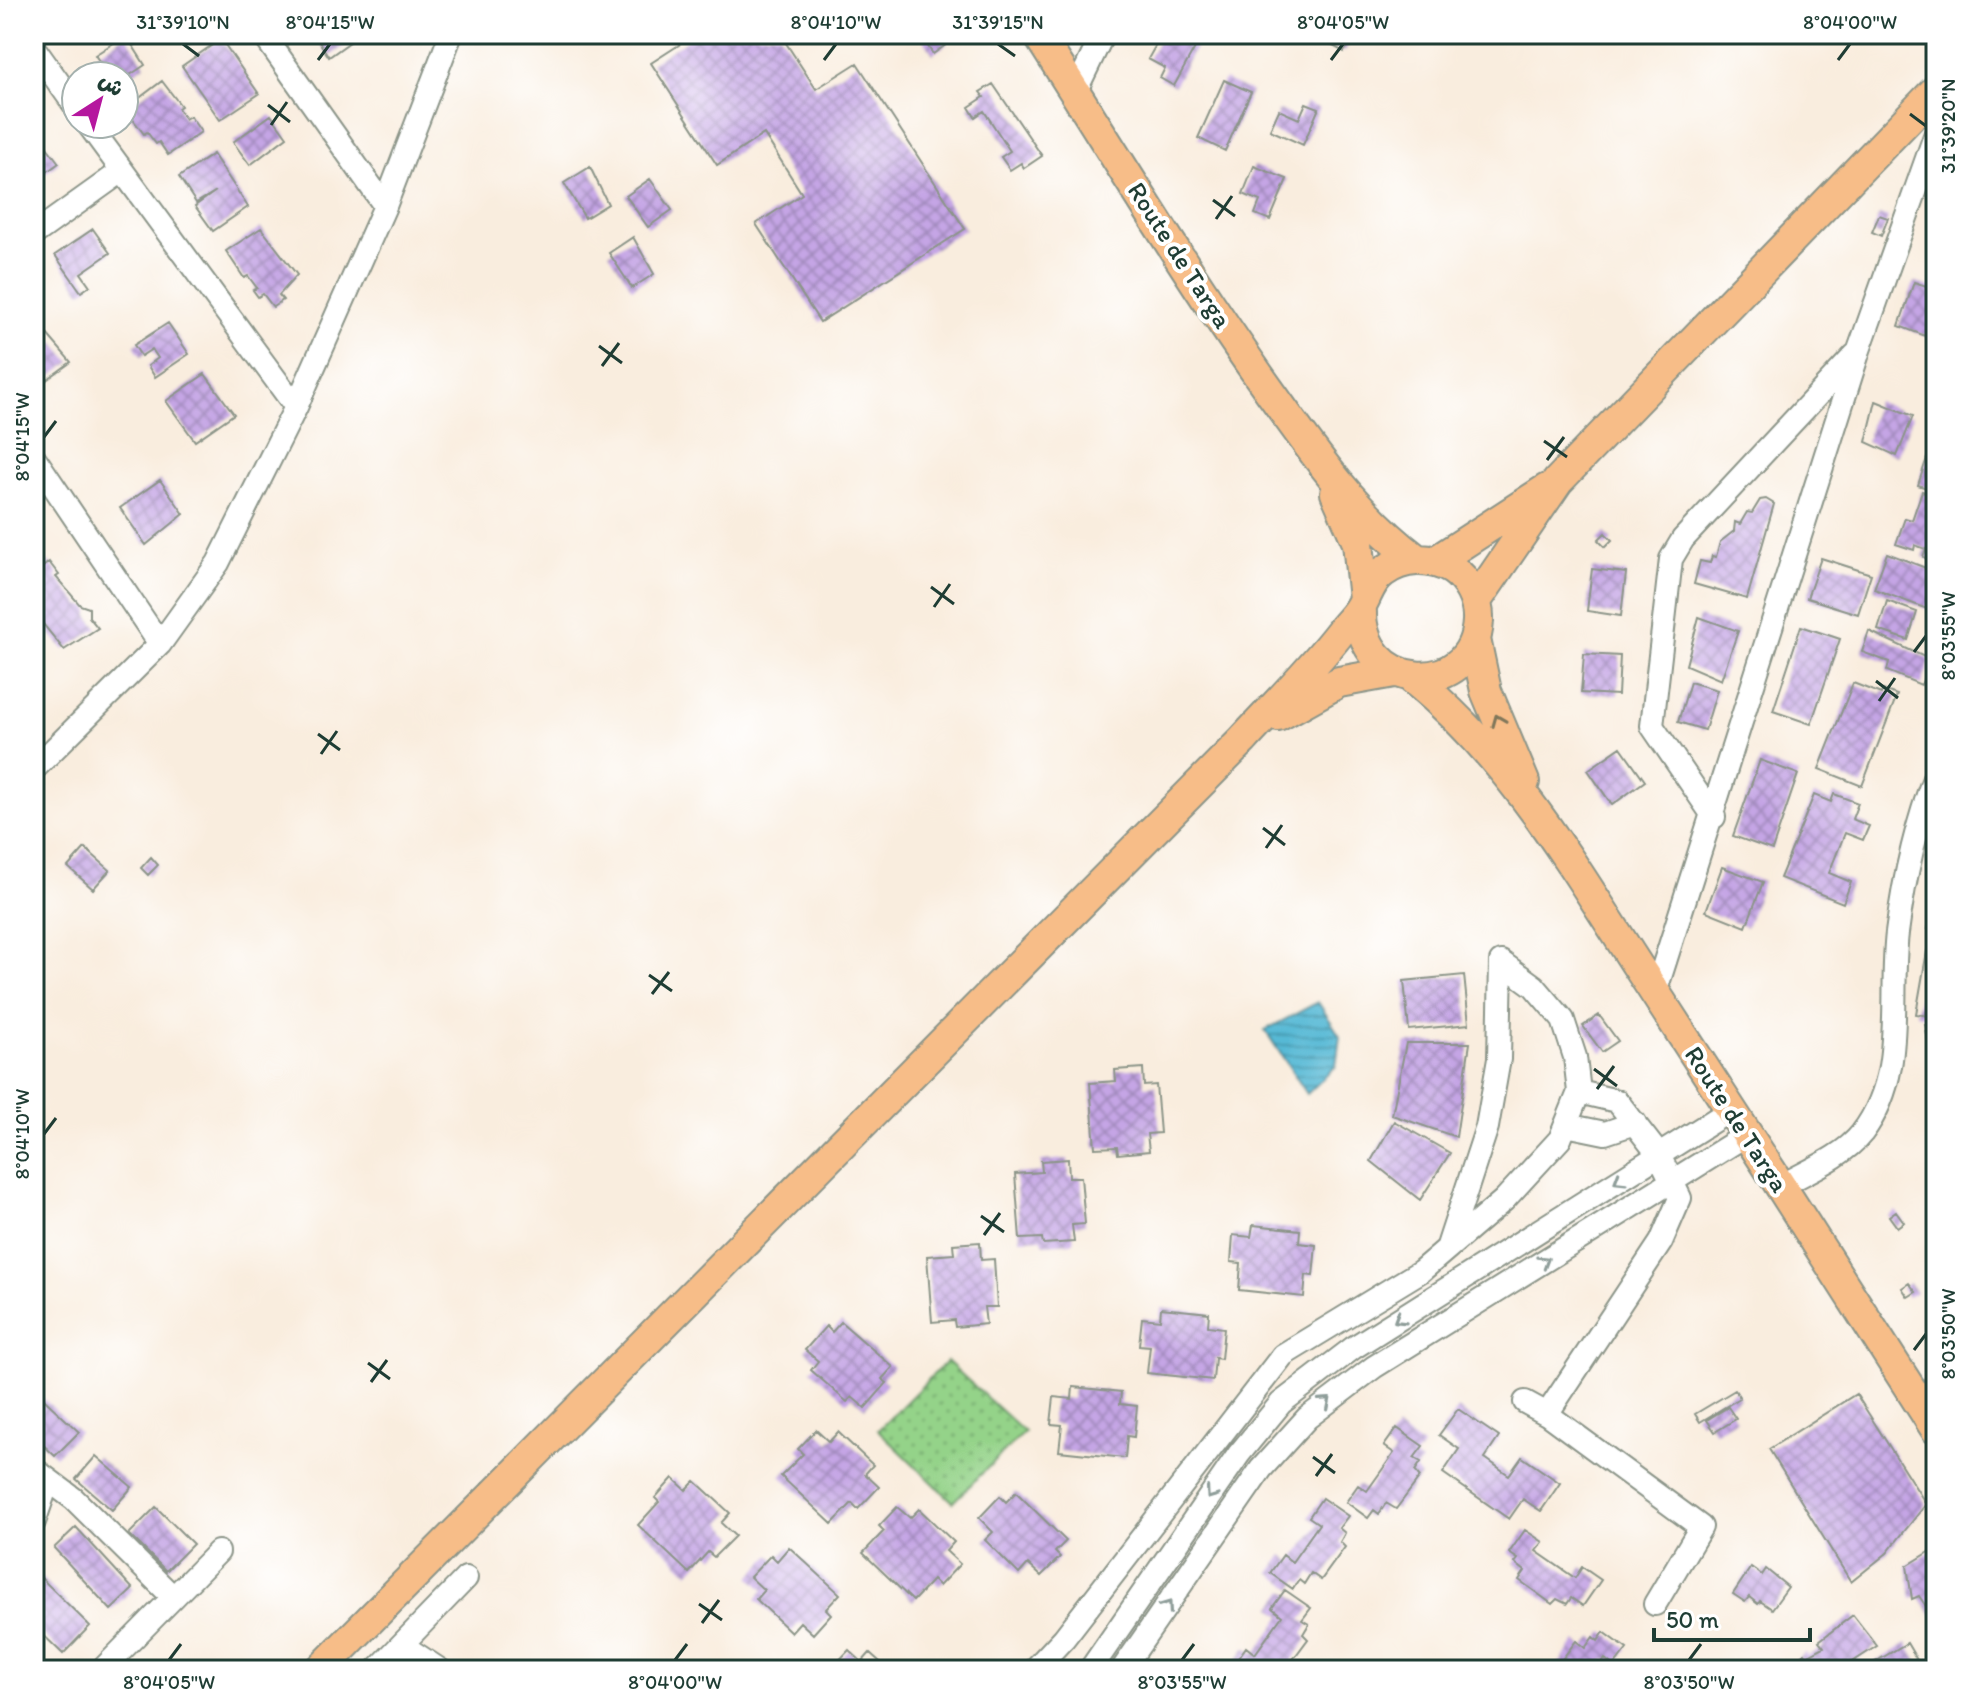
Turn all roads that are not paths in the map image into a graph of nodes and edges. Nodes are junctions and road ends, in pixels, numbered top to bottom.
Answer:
1 (263, 34) edge
2 (451, 34) edge
3 (1038, 34) edge
4 (1103, 34) edge
5 (34, 48) edge
6 (60, 85) edge
7 (1936, 90) edge
8 (1075, 92) junction
9 (1936, 133) edge
10 (100, 140) edge
11 (122, 171) junction
12 (385, 206) junction
13 (34, 234) edge
14 (1859, 350) junction
15 (296, 407) junction
16 (34, 457) edge
17 (1327, 473) junction
18 (1558, 481) junction
19 (1426, 560) junction
20 (1476, 601) junction
21 (1362, 602) junction
22 (1475, 639) junction
23 (160, 644) junction
24 (1403, 675) junction
25 (1243, 740) junction
26 (34, 769) edge
27 (1936, 773) edge
28 (1536, 810) junction
29 (1714, 817) junction
30 (1655, 993) junction
31 (1579, 1092) junction
32 (1740, 1121) junction
33 (1635, 1123) junction
34 (1566, 1125) junction
35 (1659, 1155) junction
36 (1673, 1180) junction
37 (1781, 1186) junction
38 (1447, 1249) junction
39 (1525, 1402) dead end
40 (1547, 1414) junction
41 (1936, 1429) edge
42 (34, 1470) edge
43 (34, 1522) edge
44 (218, 1552) dead end
45 (466, 1578) dead end
46 (173, 1597) junction
47 (1655, 1604) dead end
48 (402, 1645) junction
49 (102, 1670) edge
50 (320, 1670) edge
51 (377, 1670) edge
52 (440, 1670) edge
53 (1034, 1670) edge
54 (1090, 1670) edge
55 (1122, 1670) edge

1 - 12 street
2 - 12 street
3 - 8 main road, Route de Targa
4 - 8 street
5 - 6 street
7 - 18 main road
8 - 17 main road, Route de Targa
9 - 14 street
10 - 11 street
11 - 13 street
11 - 15 street
12 - 15 street
14 - 29 street
14 - 29 street
15 - 23 street
16 - 23 street
17 - 19 main road, Route de Targa
17 - 21 main road, Route de Targa
18 - 19 main road
18 - 20 main road
19 - 20 main road
19 - 21 main road
20 - 22 main road
21 - 24 main road
21 - 25 main road
22 - 24 main road
28 -> 22 main road, Route de Targa
23 - 26 street
24 - 25 main road
24 - 28 main road, Route de Targa
25 - 50 main road
27 - 37 street
28 - 30 main road, Route de Targa
29 - 30 street
30 - 32 main road, Route de Targa
31 - 33 street
31 - 34 street
31 - 38 street
32 - 35 street
32 - 36 street
32 - 37 main road, Route de Targa
33 - 34 street
33 - 35 street
34 - 38 street
35 - 36 street
35 -> 54 street
36 - 40 street
55 -> 36 street
37 - 41 main road, Route de Targa
38 - 53 street
39 - 40 street
40 - 47 street
42 - 43 street
42 - 46 street
44 - 46 street
45 - 48 street
46 - 49 street
48 - 51 street
48 - 52 street

